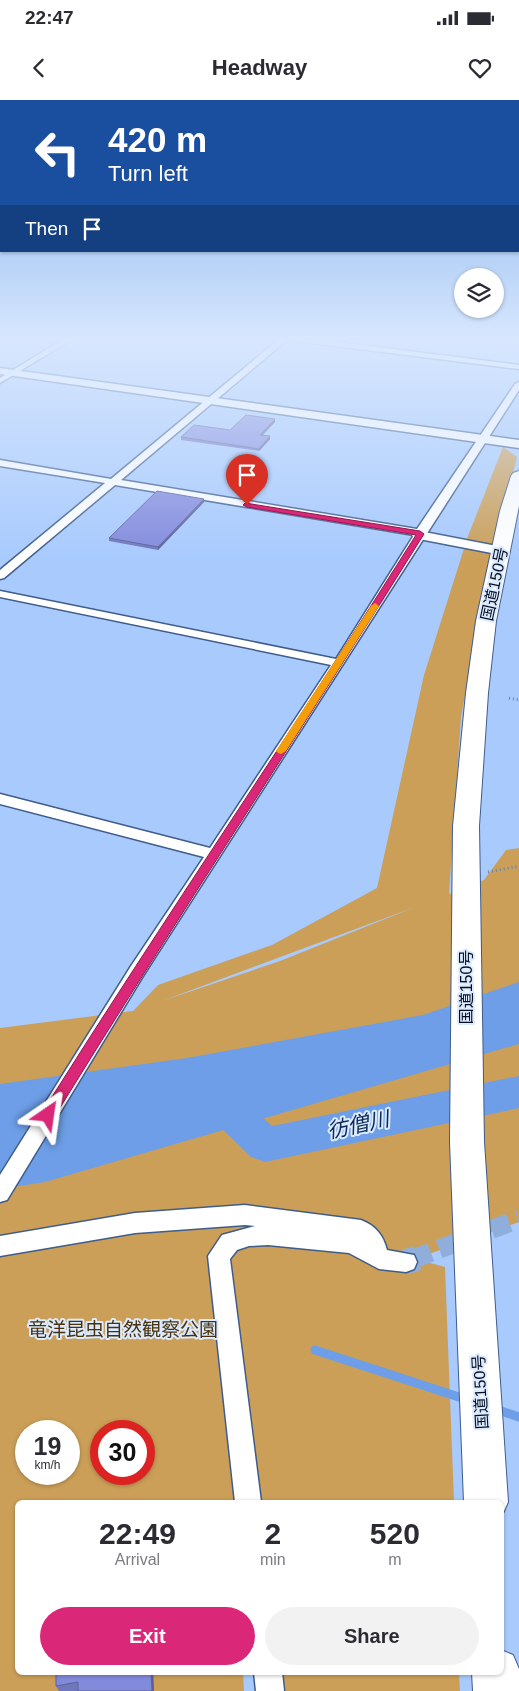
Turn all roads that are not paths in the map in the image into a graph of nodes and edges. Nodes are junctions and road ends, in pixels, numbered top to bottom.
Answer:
1 (197, 411) edge
2 (290, 411) edge
3 (502, 411) edge
4 (484, 439) junction
5 (519, 444) edge
6 (0, 463) edge
7 (519, 476) edge
8 (112, 482) junction
9 (419, 534) junction
10 (502, 551) junction
11 (0, 576) edge
12 (0, 594) edge
13 (340, 663) junction
14 (0, 799) edge
15 (213, 854) junction
16 (0, 1193) edge
17 (0, 1246) edge
18 (379, 1260) junction
19 (406, 1262) tunnel mouth
20 (248, 1500) edge
21 (486, 1500) edge
22 (268, 1675) edge
23 (496, 1675) edge
24 (270, 1691) edge
25 (497, 1691) edge

1 - 8 street
2 - 4 street
3 - 4 street
4 - 5 street
4 - 9 street
6 - 8 street
7 - 10 highway, 国道150号
8 - 9 street
8 - 11 street
9 - 10 street
9 - 13 street
10 - 21 highway, 国道150号
12 - 13 street
13 - 15 street
14 - 15 street
15 - 16 street
17 - 18 street
18 - 19 street
18 - 20 street
22 - 24 street
23 - 25 highway

